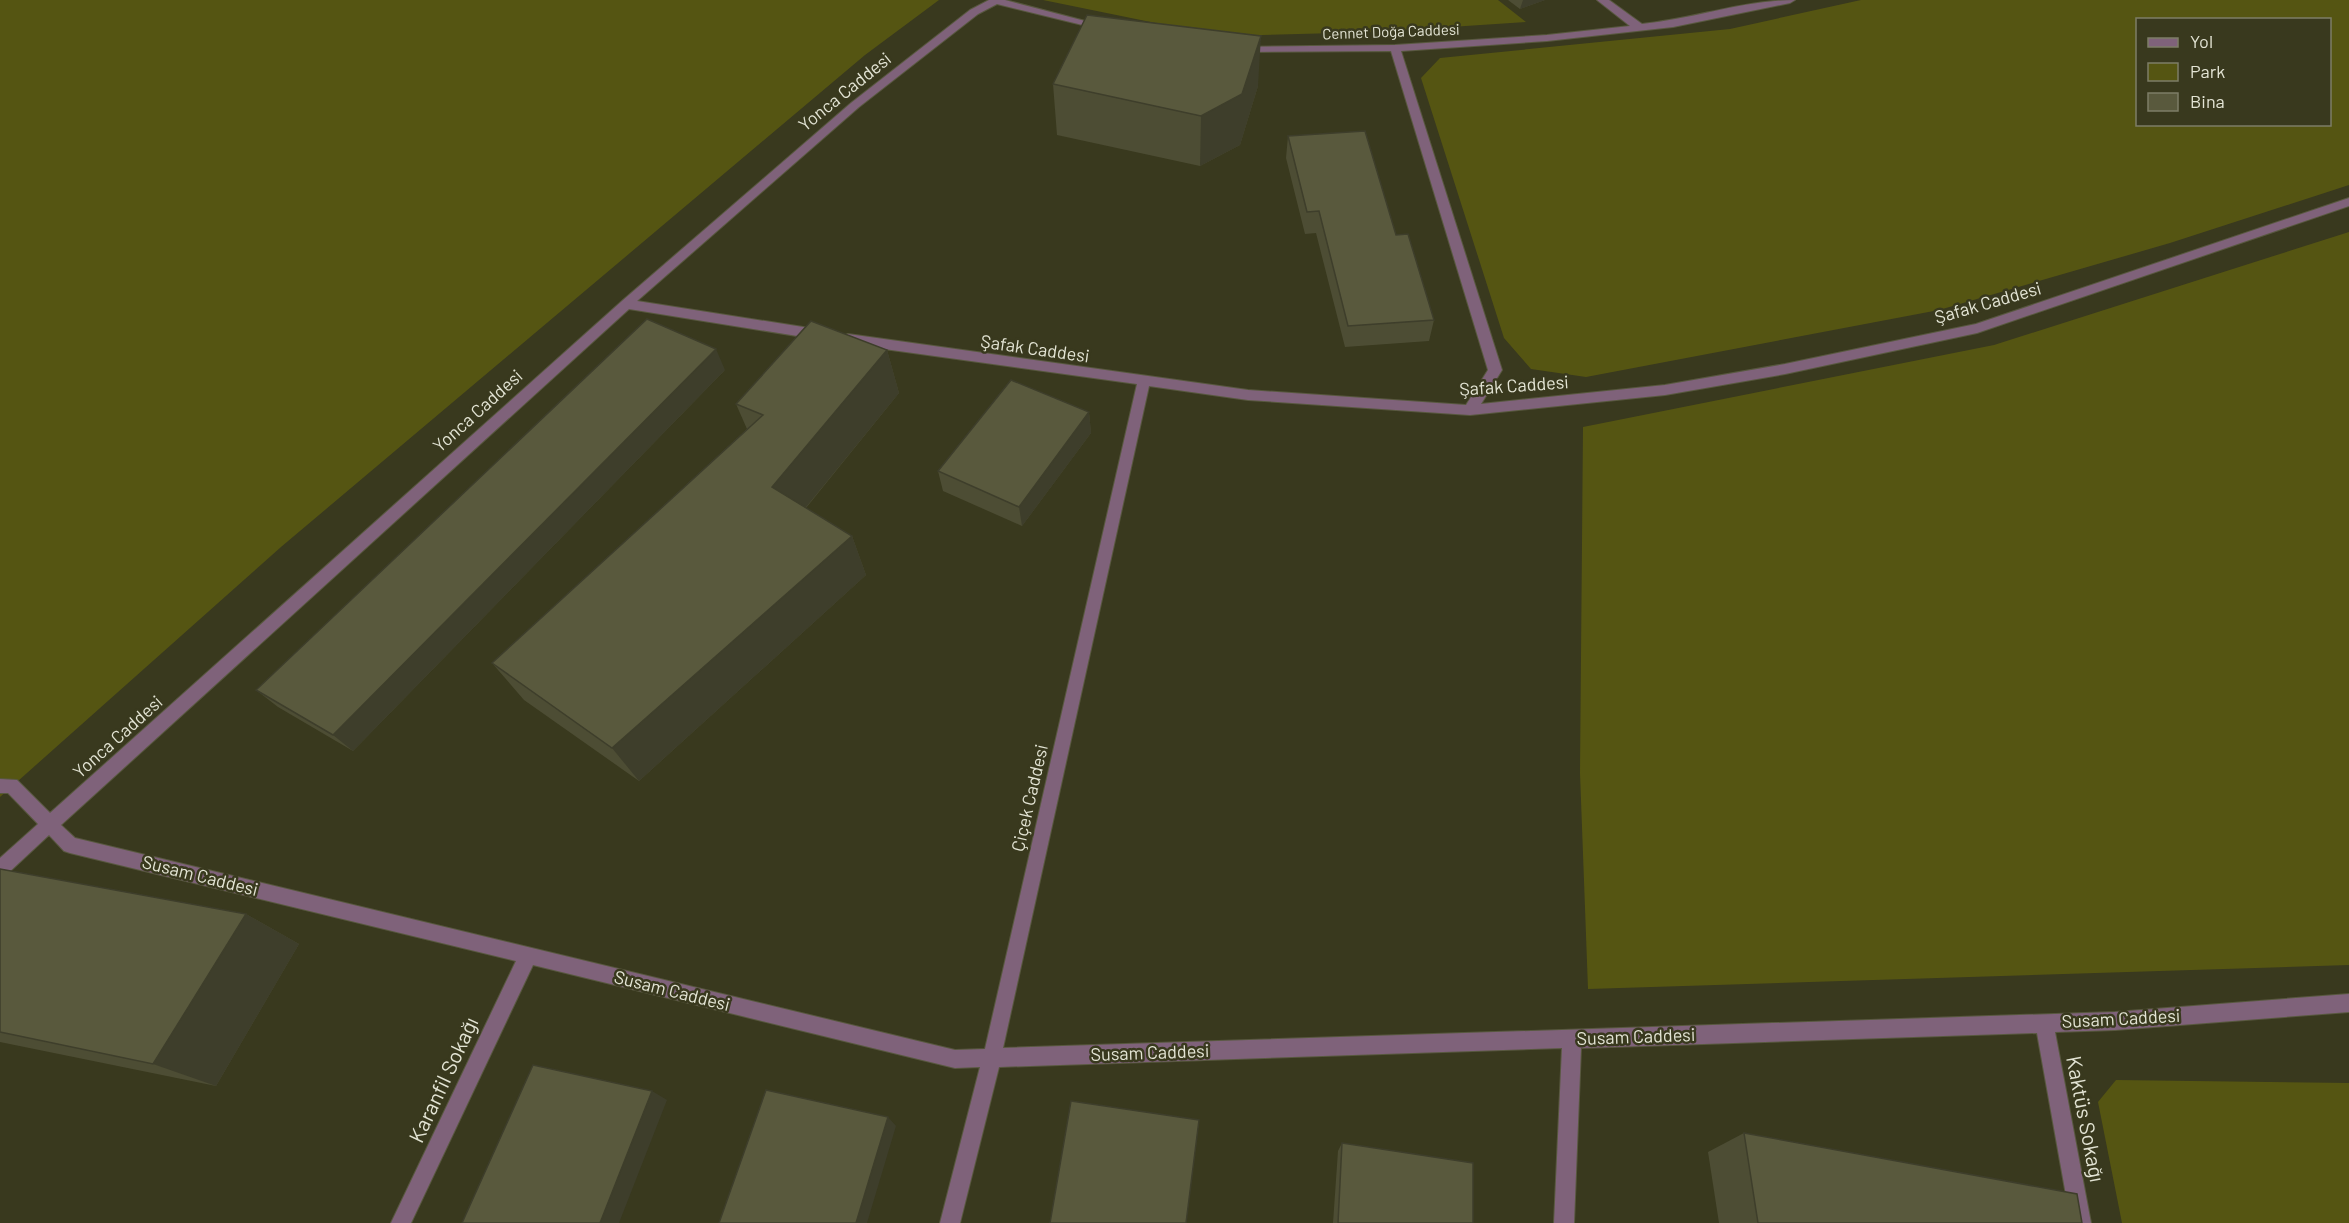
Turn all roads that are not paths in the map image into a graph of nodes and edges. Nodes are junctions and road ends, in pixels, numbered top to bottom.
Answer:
1 (996, 0) edge
2 (1602, 0) edge
3 (1790, 0) edge
4 (1640, 28) junction
5 (1110, 29) edge
6 (1225, 48) edge
7 (1395, 48) junction
8 (2349, 202) edge
9 (626, 304) junction
10 (1144, 381) junction
11 (1470, 410) junction
12 (0, 786) edge
13 (48, 824) junction
14 (0, 869) edge
15 (528, 956) junction
16 (2349, 1002) edge
17 (2044, 1023) junction
18 (1572, 1039) junction
19 (992, 1058) junction
20 (401, 1223) edge
21 (950, 1223) edge
22 (1564, 1223) edge
23 (2081, 1223) edge

1 - 5 street
1 - 9 street, Yonca Caddesi
2 - 4 street
3 - 4 street, Cennet Doğa Caddesi
4 - 7 street, Cennet Doğa Caddesi
6 - 7 street, Cennet Doğa Caddesi
7 - 11 street
8 - 11 street, Şafak Caddesi
9 - 10 street, Şafak Caddesi
9 - 13 street, Yonca Caddesi
10 - 11 street, Şafak Caddesi
10 - 19 street, Çiçek Caddesi
12 - 13 street, Susam Caddesi
13 - 14 street, Yonca Caddesi
13 - 15 street, Susam Caddesi
15 - 19 street, Susam Caddesi
15 - 20 street, Karanfil Sokağı
16 - 17 street, Susam Caddesi
17 - 18 street, Susam Caddesi
17 - 23 street, Kaktüs Sokağı
18 - 19 street, Susam Caddesi
18 - 22 street
19 - 21 street, Çiçek Caddesi

